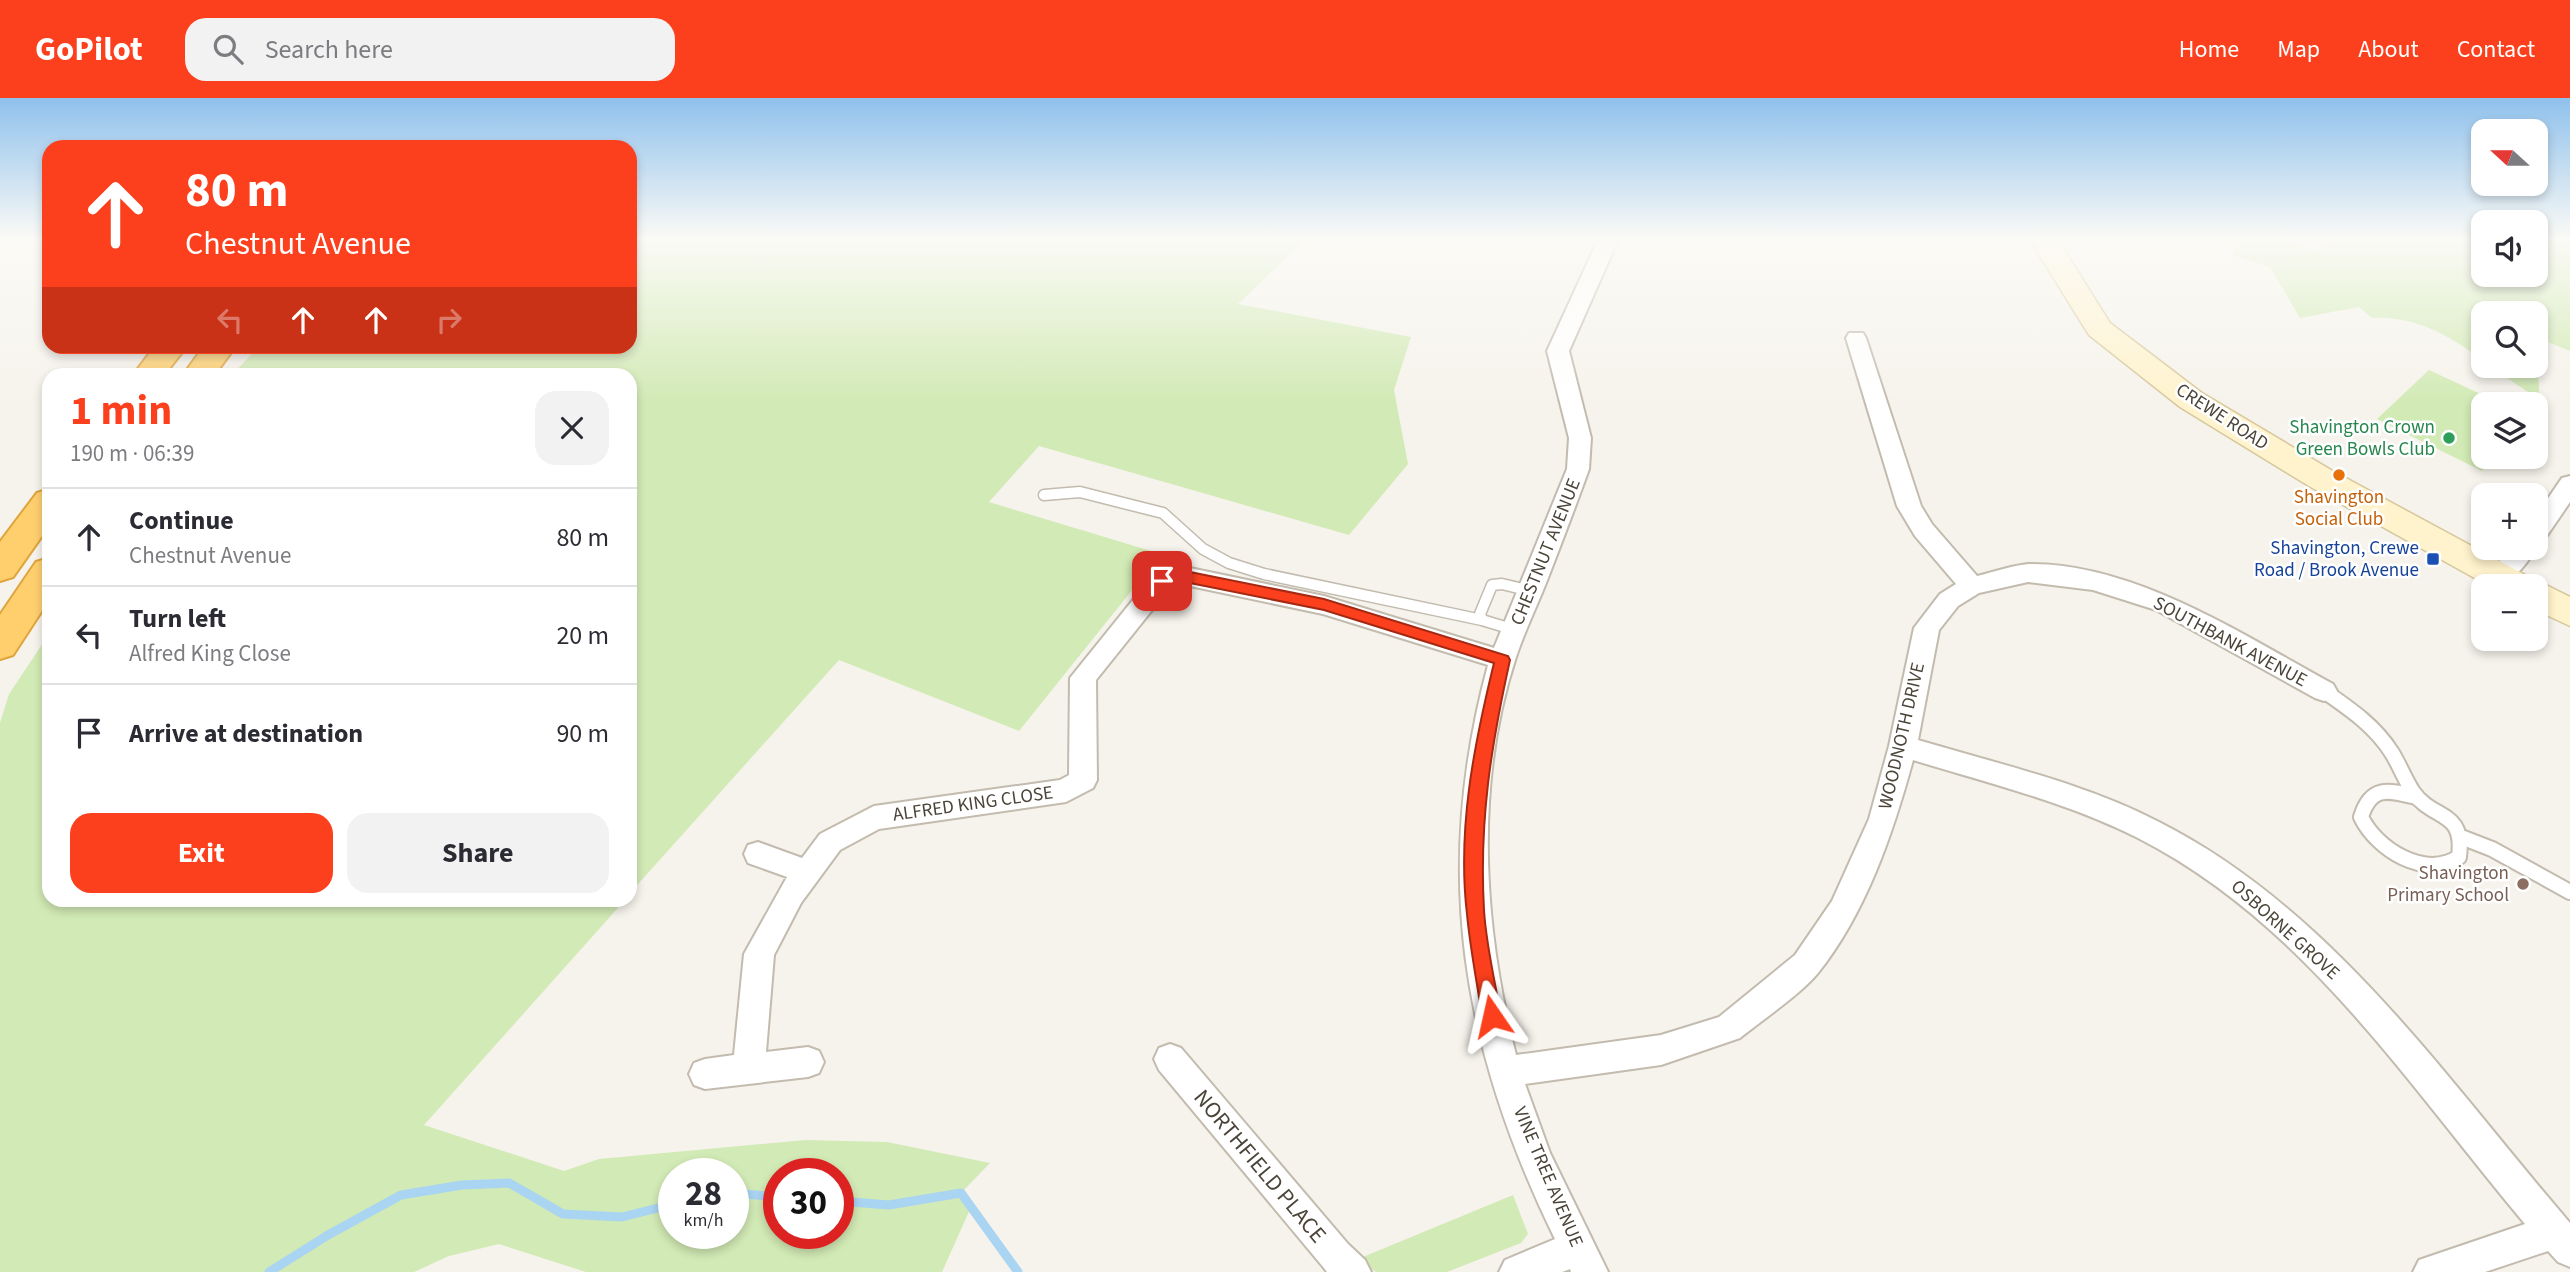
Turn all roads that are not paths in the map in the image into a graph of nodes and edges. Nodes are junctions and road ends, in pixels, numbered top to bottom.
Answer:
1 (1583, 295) edge
2 (2078, 295) edge
3 (1856, 338) dead end
4 (165, 354) edge
5 (215, 354) edge
6 (154, 368) edge
7 (204, 368) edge
8 (2570, 485) edge
9 (1044, 495) dead end
10 (42, 511) edge
11 (2548, 517) edge
12 (0, 568) edge
13 (2494, 574) edge
14 (42, 581) edge
15 (1972, 586) junction
16 (1531, 591) junction
17 (2548, 602) edge
18 (2570, 613) edge
19 (1482, 620) junction
20 (1515, 630) junction
21 (0, 645) edge
22 (1503, 660) junction
23 (2324, 691) joint
24 (1490, 707) joint
25 (1903, 746) junction
26 (2416, 797) junction
27 (2461, 837) junction
28 (758, 854) dead end
29 (807, 872) junction
30 (2570, 892) edge
31 (1170, 1059) dead end
32 (808, 1062) dead end
33 (749, 1069) junction
34 (1507, 1071) junction
35 (705, 1074) dead end
36 (2562, 1241) edge
37 (1584, 1260) edge
38 (1353, 1272) edge
39 (1517, 1272) edge
40 (2431, 1272) edge

1 - 16 street, CHESTNUT AVENUE
2 - 13 main road, CREWE ROAD
3 - 15 street
4 - 6 highway
5 - 7 highway
8 - 11 street
9 - 19 lane
10 - 12 highway
14 - 21 highway
15 - 23 street, SOUTHBANK AVENUE
15 - 25 street, WOODNOTH DRIVE
16 - 19 lane
16 - 20 street, CHESTNUT AVENUE
17 - 18 main road
19 - 20 lane
20 - 22 street, CHESTNUT AVENUE
22 - 24 street, CHESTNUT AVENUE
22 - 29 street, ALFRED KING CLOSE
23 - 26 lane
24 - 34 street, VINE TREE AVENUE
25 - 34 street, WOODNOTH DRIVE
25 - 36 street, OSBORNE GROVE
26 - 27 lane
26 - 27 lane
27 - 30 lane
28 - 29 street
29 - 33 street, ALFRED KING CLOSE
31 - 38 street, NORTHFIELD PLACE
32 - 33 street
33 - 35 street
34 - 37 street, VINE TREE AVENUE
36 - 40 street
37 - 39 street

